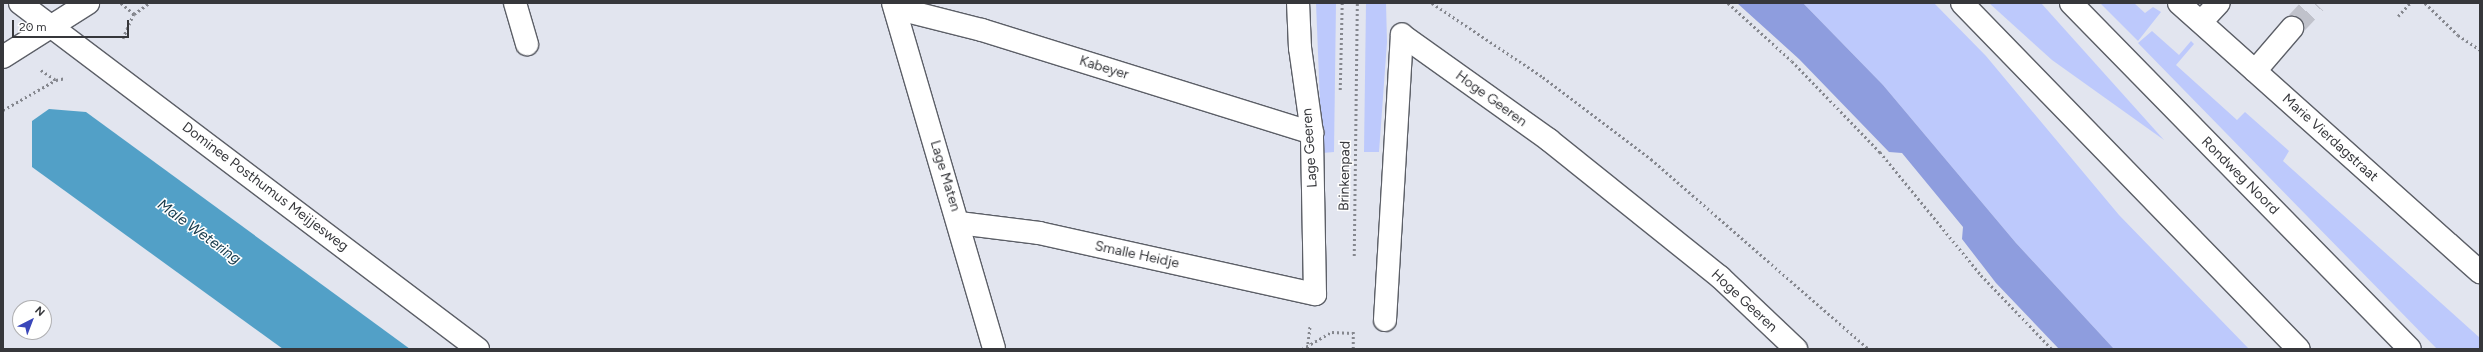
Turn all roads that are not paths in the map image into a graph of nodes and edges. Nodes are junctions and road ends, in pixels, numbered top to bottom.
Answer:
1 (20, 3) edge
2 (88, 3) edge
3 (515, 3) edge
4 (1298, 3) edge
5 (1962, 3) edge
6 (2071, 3) edge
7 (2180, 3) edge
8 (2219, 3) edge
9 (894, 6) edge
10 (2201, 22) junction
11 (51, 26) junction
12 (2292, 28) tunnel mouth
13 (527, 44) dead end
14 (3, 56) edge
15 (2255, 71) junction
16 (1312, 133) junction
17 (959, 223) junction
18 (2480, 272) edge
19 (1315, 294) joint
20 (1386, 320) dead end
21 (478, 349) edge
22 (994, 349) edge
23 (1796, 349) edge
24 (2299, 349) edge
25 (2410, 349) edge

1 - 11 street, Dominee Posthumus Meijjesweg
2 - 11 street
3 - 13 street
4 - 16 street, Lage Geeren
5 - 24 street
6 - 25 street, Rondweg Noord
7 - 10 street, Marie Vierdagstraat
8 - 10 street
9 - 16 street, Kabeyer
9 - 17 street, Lage Maten
10 - 15 street, Marie Vierdagstraat
11 - 14 street
11 - 21 street, Dominee Posthumus Meijjesweg
12 - 15 street
15 - 18 street, Marie Vierdagstraat
16 - 19 street, Lage Geeren
17 - 19 street, Smalle Heidje
17 - 22 street, Lage Maten
20 - 23 street, Hoge Geeren

